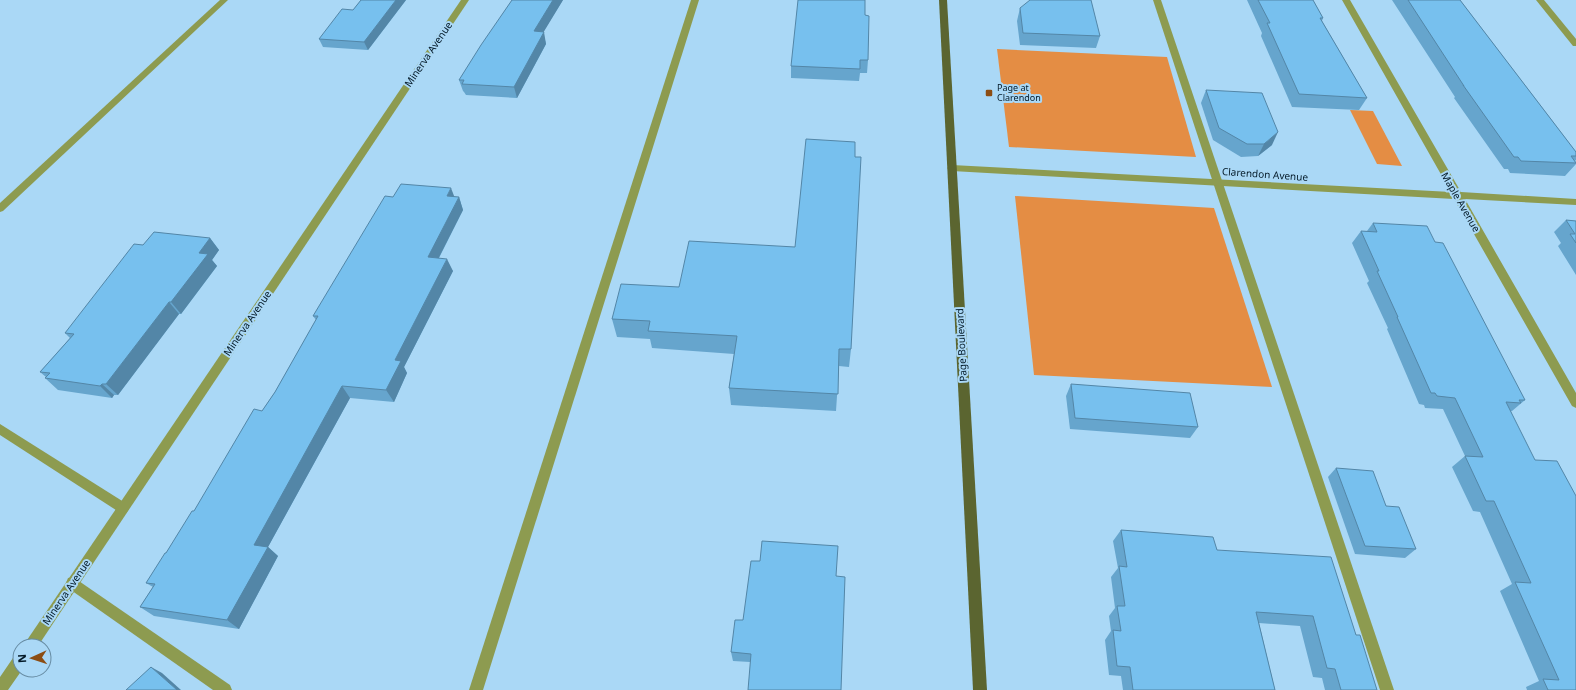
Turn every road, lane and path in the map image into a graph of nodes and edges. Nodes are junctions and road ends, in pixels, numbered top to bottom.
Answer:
1 (224, 0) edge
2 (464, 0) edge
3 (695, 0) edge
4 (943, 0) edge
5 (1157, 0) edge
6 (1346, 0) edge
7 (1540, 0) edge
8 (1576, 44) edge
9 (952, 168) junction
10 (1216, 182) junction
11 (1458, 197) junction
12 (1576, 202) edge
13 (0, 209) edge
14 (1576, 403) edge
15 (0, 429) edge
16 (123, 508) junction
17 (72, 583) junction
18 (35, 638) edge
19 (12, 672) edge
20 (0, 690) edge
21 (226, 690) edge
22 (476, 690) edge
23 (980, 690) edge
24 (1387, 690) edge

1 - 13 street
2 - 16 street, Minerva Avenue
3 - 22 street
4 - 9 main road, Page Boulevard
5 - 10 street
6 - 11 street, Maple Avenue
7 - 8 street
9 - 10 street, Clarendon Avenue
9 - 23 main road, Page Boulevard
10 - 11 street, Clarendon Avenue
10 - 24 street
11 - 12 street, Clarendon Avenue
11 - 14 street, Maple Avenue
15 - 16 street
16 - 17 street, Minerva Avenue
17 - 18 street, Minerva Avenue
17 - 21 street
19 - 20 street

